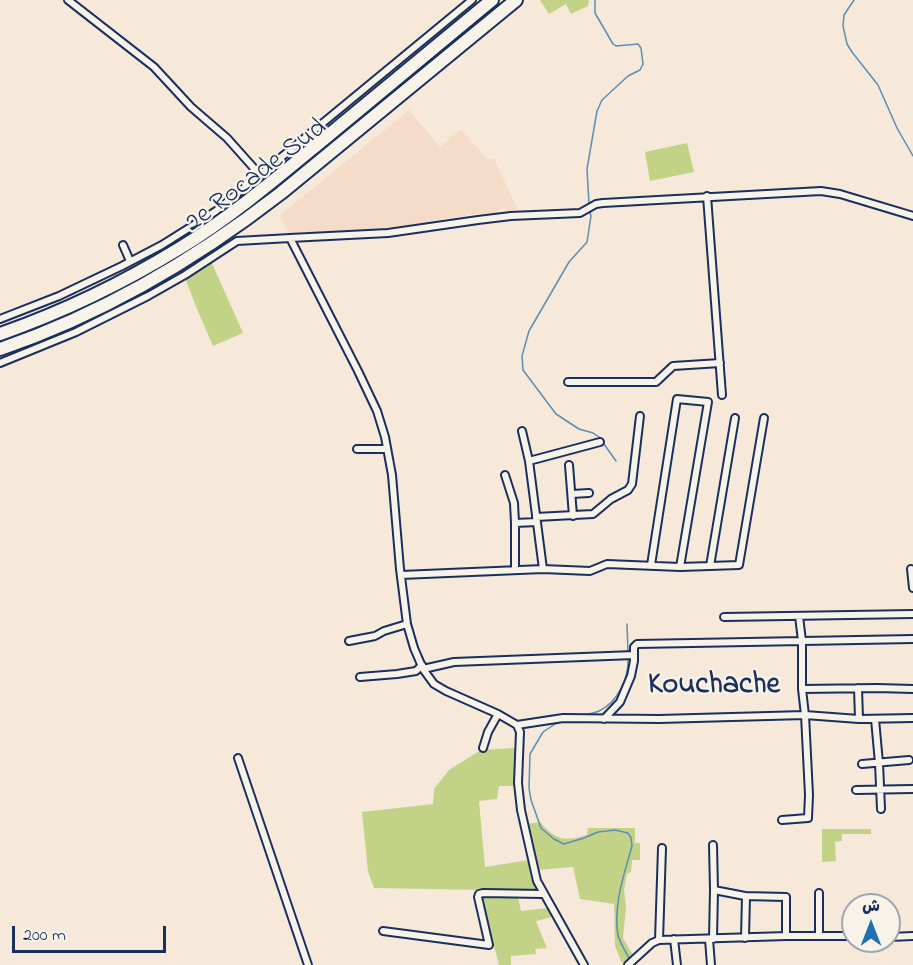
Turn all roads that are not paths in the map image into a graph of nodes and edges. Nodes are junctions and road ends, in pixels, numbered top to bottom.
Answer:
1 (69, 0) edge
2 (472, 0) edge
3 (492, 0) edge
4 (516, 0) edge
5 (260, 175) junction
6 (707, 196) junction
7 (913, 216) edge
8 (290, 238) junction
9 (123, 245) dead end
10 (130, 261) junction
11 (0, 319) edge
12 (0, 334) edge
13 (0, 349) edge
14 (0, 363) edge
15 (720, 363) junction
16 (568, 382) dead end
17 (722, 395) dead end
18 (640, 416) dead end
19 (735, 418) dead end
20 (764, 418) dead end
21 (522, 430) dead end
22 (600, 442) dead end
23 (357, 449) dead end
24 (387, 450) junction
25 (529, 461) junction
26 (569, 465) dead end
27 (505, 475) dead end
28 (589, 493) dead end
29 (572, 494) junction
30 (573, 516) junction
31 (536, 519) junction
32 (515, 523) junction
33 (651, 565) junction
34 (710, 566) junction
35 (680, 567) junction
36 (543, 569) junction
37 (911, 569) dead end
38 (515, 570) junction
39 (400, 574) junction
40 (913, 588) edge
41 (913, 614) edge
42 (800, 616) junction
43 (723, 617) dead end
44 (407, 624) junction
45 (913, 639) edge
46 (349, 640) dead end
47 (802, 641) junction
48 (634, 655) junction
49 (423, 667) junction
50 (360, 677) dead end
51 (858, 688) junction
52 (913, 689) edge
53 (802, 690) junction
54 (498, 714) junction
55 (805, 715) junction
56 (913, 718) edge
57 (604, 719) junction
58 (859, 719) junction
59 (876, 719) junction
60 (517, 725) junction
61 (483, 748) dead end
62 (238, 758) dead end
63 (909, 760) dead end
64 (879, 763) junction
65 (862, 764) dead end
66 (912, 789) edge
67 (856, 790) dead end
68 (880, 790) junction
69 (881, 809) dead end
70 (782, 819) dead end
71 (713, 844) dead end
72 (662, 848) dead end
73 (714, 890) junction
74 (819, 893) dead end
75 (543, 894) junction
76 (747, 896) junction
77 (383, 931) dead end
78 (786, 936) junction
79 (819, 936) junction
80 (841, 936) edge
81 (745, 938) junction
82 (674, 939) junction
83 (711, 939) junction
84 (659, 940) junction
85 (308, 965) edge
86 (584, 965) edge
87 (628, 965) edge
88 (677, 965) edge
89 (711, 965) edge

1 - 5 street
2 - 5 street
3 - 12 highway, 2e Rocade Sud
4 - 13 highway, 2e Rocade Sud
5 - 10 street
6 - 7 street
6 - 8 street
6 - 15 street
8 - 14 street
8 - 24 street
9 - 10 street
10 - 11 street
15 - 16 street
15 - 17 street
18 - 30 street
19 - 34 street
20 - 34 street
21 - 25 street
22 - 25 street
23 - 24 street
24 - 39 street
25 - 31 street
26 - 29 street
27 - 32 street
28 - 29 street
29 - 30 street
30 - 31 street
31 - 32 street
31 - 36 street
32 - 38 street
33 - 35 street
33 - 35 street
33 - 36 street
34 - 35 street
36 - 38 street
37 - 40 street
38 - 39 street
39 - 44 street
41 - 42 street
42 - 43 street
42 - 47 street
44 - 46 street
44 - 49 street
45 - 47 street
47 - 48 street
47 - 53 street
48 - 49 street
48 - 57 street
49 - 50 street
49 - 54 street
51 - 52 street
51 - 53 street
51 - 58 street
53 - 55 street
54 - 60 street
54 - 61 street
55 - 57 street
55 - 58 street
55 - 70 street
56 - 59 street
57 - 60 street
58 - 59 street
59 - 64 street
60 - 75 street
62 - 85 street
63 - 64 street
64 - 65 street
64 - 68 street
66 - 68 street
67 - 68 street
68 - 69 street
71 - 73 street
72 - 84 street
73 - 76 street
73 - 83 street
74 - 79 street
75 - 77 street
75 - 86 street
76 - 78 street
76 - 81 street
78 - 79 street
78 - 81 street
79 - 80 street
81 - 83 street
82 - 83 street
82 - 84 street
82 - 88 street
83 - 89 street
84 - 87 street

